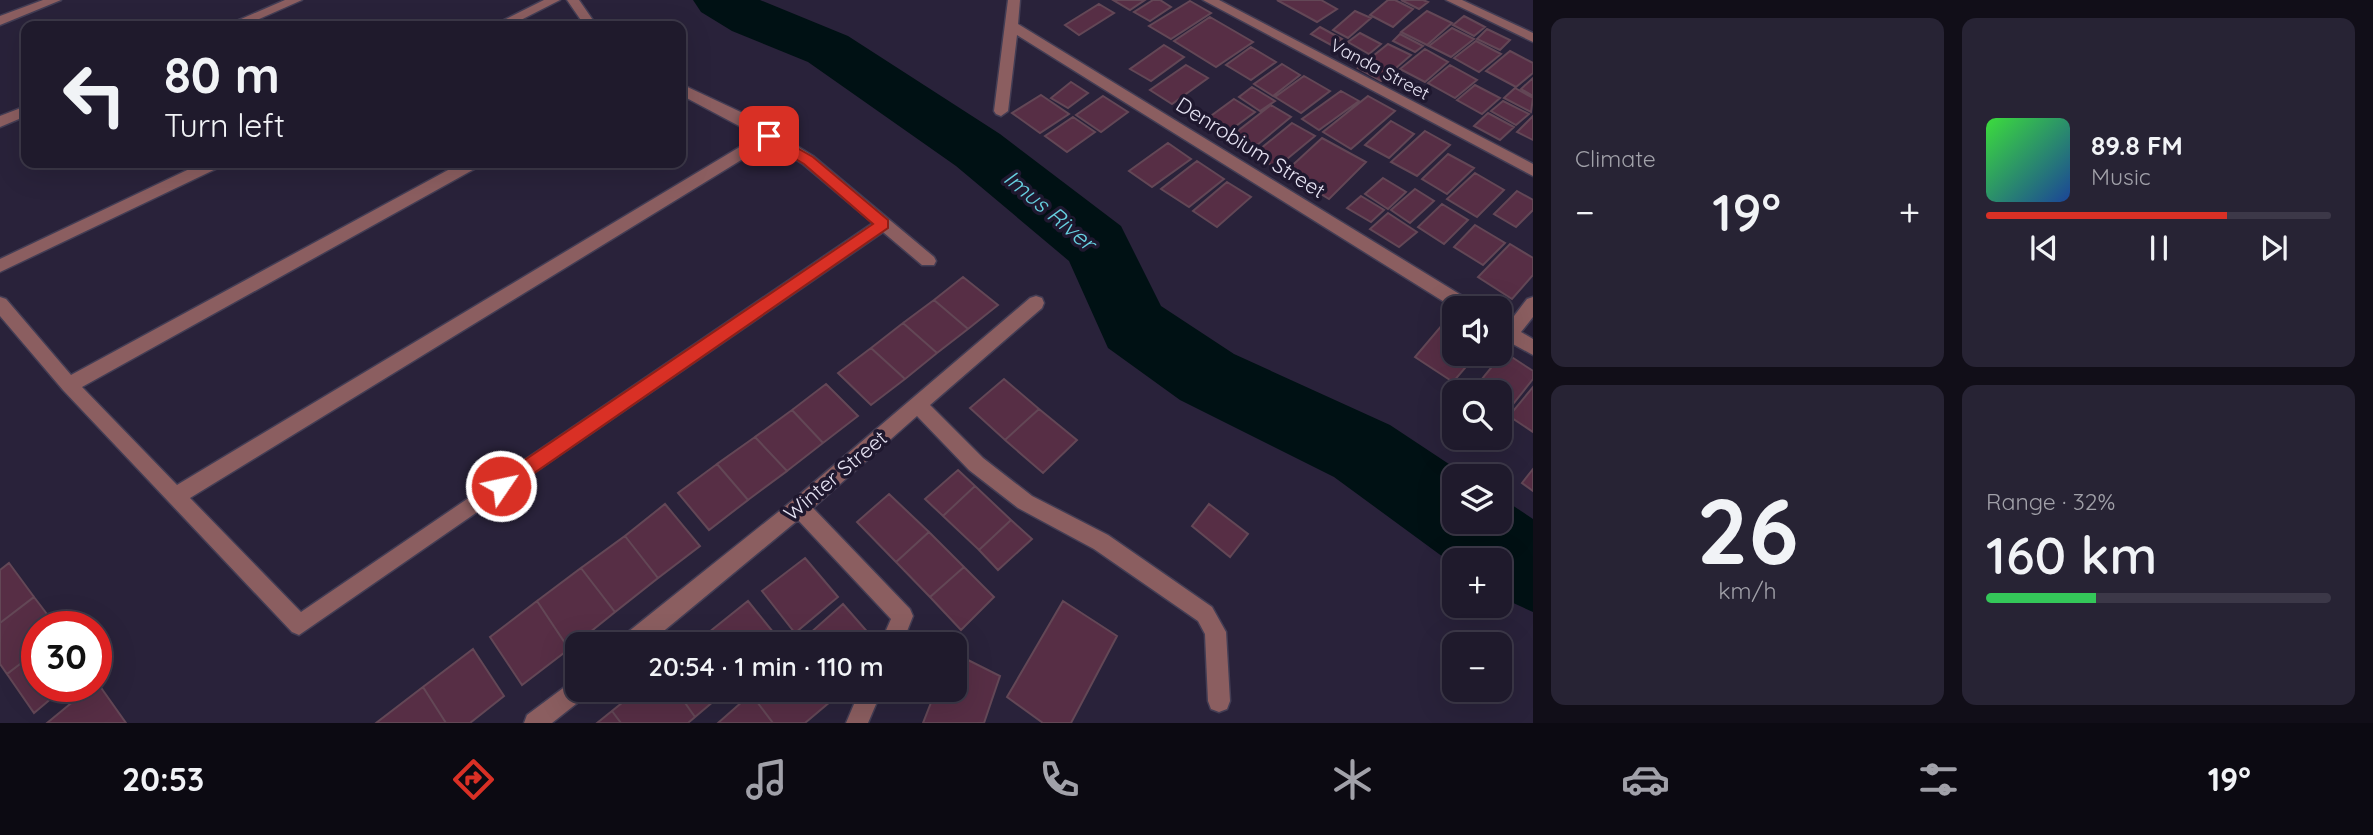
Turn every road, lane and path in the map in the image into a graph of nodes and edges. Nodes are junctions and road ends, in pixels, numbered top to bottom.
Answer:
1 (55, 0) edge
2 (296, 0) edge
3 (554, 0) edge
4 (573, 0) edge
5 (1014, 0) edge
6 (1209, 0) edge
7 (1452, 0) edge
8 (0, 21) edge
9 (244, 21) edge
10 (510, 21) edge
11 (588, 21) edge
12 (1010, 25) junction
13 (1533, 38) edge
14 (686, 91) edge
15 (1001, 111) dead end
16 (21, 113) edge
17 (0, 122) edge
18 (769, 136) junction
19 (205, 168) edge
20 (464, 168) edge
21 (1533, 171) edge
22 (883, 224) junction
23 (929, 261) dead end
24 (0, 266) edge
25 (1449, 296) edge
26 (1036, 303) dead end
27 (0, 304) edge
28 (1533, 304) edge
29 (1512, 324) edge
30 (1512, 335) edge
31 (1533, 348) edge
32 (69, 384) junction
33 (918, 405) junction
34 (176, 496) junction
35 (799, 507) junction
36 (646, 632) edge
37 (896, 632) edge
38 (565, 699) edge
39 (866, 702) edge
40 (1219, 702) dead end
41 (535, 723) edge
42 (857, 723) edge

1 - 8 street
2 - 9 street
3 - 10 street
4 - 11 street
5 - 12 street
6 - 21 street, Vanda Street
7 - 13 street
12 - 15 street
12 - 25 street, Denrobium Street
14 - 18 street
16 - 17 street
18 - 22 street
18 - 34 street
19 - 24 street
20 - 32 street
22 - 23 street
22 - 34 street
26 - 33 street, Winter Street
27 - 32 street
28 - 29 street
30 - 31 street
32 - 34 street
33 - 35 street, Winter Street
33 - 40 street
35 - 36 street, Winter Street
35 - 37 street
38 - 41 street
39 - 42 street

